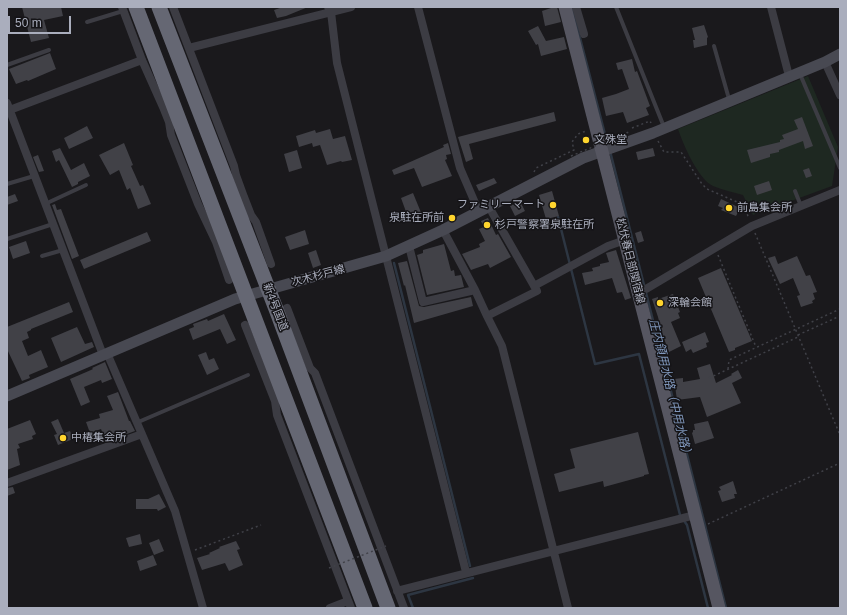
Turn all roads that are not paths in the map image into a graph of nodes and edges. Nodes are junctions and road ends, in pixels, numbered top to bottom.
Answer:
1 (351, 7) edge
2 (418, 7) edge
3 (565, 7) edge
4 (576, 7) edge
5 (616, 7) edge
6 (771, 7) edge
7 (127, 8) edge
8 (164, 8) edge
9 (329, 10) edge
10 (87, 22) dead end
11 (584, 34) dead end
12 (714, 46) dead end
13 (189, 48) junction
14 (49, 50) dead end
15 (840, 54) edge
16 (142, 60) junction
17 (825, 62) junction
18 (7, 65) edge
19 (794, 74) junction
20 (840, 95) edge
21 (730, 101) junction
22 (167, 103) junction
23 (8, 108) edge
24 (665, 128) junction
25 (602, 151) junction
26 (840, 168) edge
27 (34, 176) junction
28 (7, 184) edge
29 (86, 185) dead end
30 (840, 190) edge
31 (795, 191) dead end
32 (45, 204) junction
33 (801, 206) junction
34 (484, 209) junction
35 (53, 224) junction
36 (443, 230) junction
37 (7, 239) edge
38 (625, 240) junction
39 (409, 246) junction
40 (63, 250) junction
41 (42, 256) dead end
42 (386, 256) junction
43 (271, 264) dead end
44 (229, 280) dead end
45 (534, 286) junction
46 (268, 289) junction
47 (475, 290) junction
48 (638, 290) junction
49 (246, 296) junction
50 (288, 308) dead end
51 (487, 316) junction
52 (245, 325) dead end
53 (297, 351) junction
54 (105, 354) junction
55 (248, 375) dead end
56 (275, 387) junction
57 (7, 396) edge
58 (136, 422) junction
59 (142, 434) junction
60 (7, 483) edge
61 (695, 515) junction
62 (554, 551) junction
63 (466, 572) junction
64 (397, 591) junction
65 (350, 605) edge
66 (203, 608) edge
67 (330, 608) edge
68 (365, 608) edge
69 (388, 608) edge
70 (404, 608) edge
71 (568, 608) edge
72 (719, 608) edge

1 - 9 street
2 - 34 street
3 - 25 main road, 松伏春日部関宿線
4 - 11 street
5 - 24 lane
6 - 19 street
7 - 10 lane
7 - 16 street
7 - 22 highway, 新4号国道
8 - 13 street
8 - 46 highway, 新4号国道
9 - 13 street
9 - 42 street
12 - 21 lane
13 - 43 street
14 - 18 lane
15 - 17 main road, 次木杉戸線
16 - 22 street
16 - 23 street
17 - 19 main road, 次木杉戸線
17 - 20 street
19 - 21 main road, 次木杉戸線
19 - 26 lane
21 - 24 main road, 次木杉戸線
22 - 44 street
22 - 49 highway, 新4号国道
23 - 27 street
24 - 25 main road, 次木杉戸線
25 - 34 main road, 次木杉戸線
25 - 38 main road, 松伏春日部関宿線
27 - 28 lane
27 - 32 street
29 - 32 lane
30 - 33 street
31 - 33 lane
32 - 35 street
33 - 48 street
34 - 36 main road, 次木杉戸線
34 - 45 street
35 - 37 lane
35 - 40 street
36 - 39 main road, 次木杉戸線
36 - 47 street
38 - 45 street
38 - 48 main road, 松伏春日部関宿線
39 - 42 main road, 次木杉戸線
39 - 47 street
40 - 41 lane
40 - 54 street
42 - 46 main road, 次木杉戸線
42 - 63 street
45 - 51 street
46 - 49 main road, 次木杉戸線
46 - 53 highway, 新4号国道
47 - 51 street
48 - 61 main road, 松伏春日部関宿線
49 - 54 main road, 次木杉戸線
49 - 56 highway, 新4号国道
50 - 53 street
51 - 62 street
52 - 56 street
53 - 64 street
53 - 69 highway, 新4号国道
54 - 57 main road, 次木杉戸線
54 - 58 street
55 - 58 lane
56 - 65 street
56 - 68 highway, 新4号国道
58 - 59 street
59 - 60 street
59 - 66 street
61 - 62 street
61 - 72 main road, 松伏春日部関宿線
62 - 63 street
62 - 71 street
63 - 64 street
64 - 70 street
65 - 67 street

